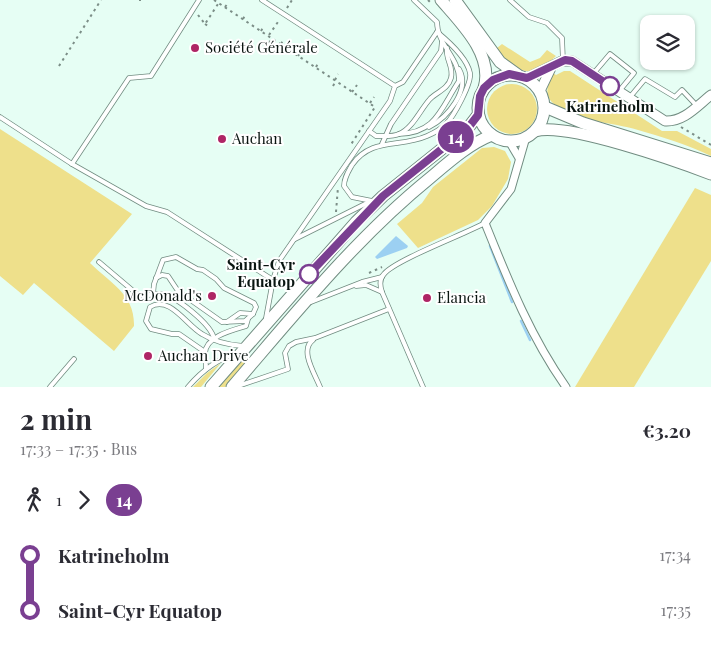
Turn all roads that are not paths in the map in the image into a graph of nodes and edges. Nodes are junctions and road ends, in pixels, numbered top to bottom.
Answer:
1 (199, 0) edge
2 (262, 0) edge
3 (414, 0) edge
4 (441, 0) edge
5 (455, 0) edge
6 (510, 0) edge
7 (437, 32) junction
8 (442, 41) junction
9 (447, 48) junction
10 (564, 61) junction
11 (457, 64) junction
12 (551, 68) junction
13 (592, 76) junction
14 (523, 77) junction
15 (395, 86) junction
16 (484, 88) junction
17 (540, 91) junction
18 (618, 92) junction
19 (711, 95) edge
20 (629, 99) junction
21 (697, 106) junction
22 (545, 107) junction
23 (478, 115) junction
24 (0, 117) edge
25 (427, 128) junction
26 (369, 131) junction
27 (399, 134) junction
28 (530, 134) junction
29 (492, 135) junction
30 (386, 136) junction
31 (509, 141) junction
32 (382, 144) junction
33 (519, 158) junction
34 (711, 162) edge
35 (72, 164) junction
36 (711, 174) edge
37 (383, 196) junction
38 (369, 202) junction
39 (485, 223) junction
40 (294, 240) junction
41 (99, 262) dead end
42 (382, 277) junction
43 (156, 278) junction
44 (273, 280) junction
45 (354, 286) junction
46 (382, 292) junction
47 (153, 294) junction
48 (305, 303) junction
49 (390, 309) junction
50 (253, 314) junction
51 (248, 319) junction
52 (227, 322) junction
53 (265, 323) junction
54 (315, 338) junction
55 (214, 339) junction
56 (243, 349) junction
57 (205, 352) junction
58 (74, 359) dead end
59 (206, 369) junction
60 (50, 387) edge
61 (188, 387) edge
62 (211, 387) edge
63 (232, 387) edge
64 (236, 387) edge
65 (320, 387) edge
66 (423, 387) edge
67 (566, 387) edge

1 - 35 lane
2 - 15 lane
3 - 7 lane
4 - 16 main road
5 - 14 main road
6 - 10 lane
7 - 8 lane
7 - 15 lane
7 - 32 lane
8 - 9 lane
8 - 30 lane
9 - 11 lane
9 - 27 lane
10 - 12 street
10 - 13 street
11 - 25 lane
11 - 25 lane
12 - 14 street
12 - 17 street
13 - 18 street
13 - 18 lane
14 - 16 main road
14 - 17 main road
15 - 26 lane
16 - 23 main road
17 - 22 main road
18 - 20 street
19 - 21 street
20 - 21 street
20 - 21 lane
22 - 28 main road
22 - 34 main road
23 - 29 main road
23 - 37 main road
24 - 35 lane
25 - 27 lane
26 - 30 lane
26 - 40 lane
27 - 30 lane
28 - 31 main road
28 - 33 street
28 - 36 main road
29 - 31 main road
29 - 48 main road
30 - 32 lane
31 - 33 street
32 - 38 lane
33 - 39 street
35 - 44 lane
37 - 38 lane
37 - 53 main road
38 - 40 lane
39 - 42 lane
39 - 67 street
40 - 44 lane
41 - 47 lane
42 - 45 lane
42 - 46 lane
43 - 47 lane
43 - 50 lane
43 - 52 lane
44 - 53 lane
45 - 46 lane
45 - 48 lane
46 - 49 lane
47 - 55 lane
48 - 63 main road
49 - 54 lane
49 - 66 lane
50 - 51 lane
50 - 52 lane
51 - 52 lane
51 - 55 lane
53 - 56 main road
54 - 64 lane
54 - 65 lane
55 - 56 lane
55 - 57 lane
55 - 57 lane
56 - 59 lane
56 - 62 main road
57 - 59 lane
58 - 60 lane
59 - 61 lane

